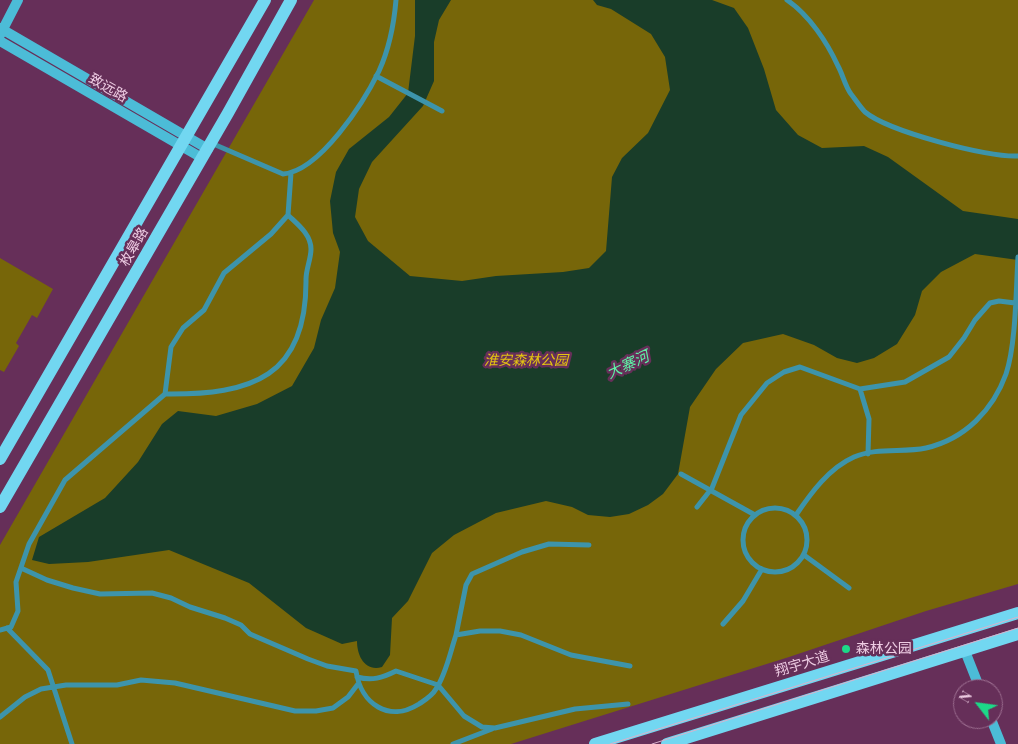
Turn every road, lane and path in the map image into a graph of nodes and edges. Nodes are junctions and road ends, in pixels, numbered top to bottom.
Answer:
1 (18, 0) edge
2 (265, 0) edge
3 (291, 0) edge
4 (396, 0) edge
5 (787, 0) edge
6 (1, 31) edge
7 (0, 41) edge
8 (376, 76) junction
9 (442, 111) dead end
10 (183, 141) junction
11 (207, 150) junction
12 (1018, 156) edge
13 (292, 173) junction
14 (288, 215) junction
15 (1018, 257) edge
16 (1017, 270) edge
17 (1015, 303) junction
18 (1016, 320) edge
19 (860, 388) junction
20 (165, 394) junction
21 (868, 454) junction
22 (0, 459) edge
23 (681, 474) dead end
24 (710, 490) junction
25 (0, 507) edge
26 (697, 507) dead end
27 (755, 515) junction
28 (796, 515) junction
29 (589, 545) dead end
30 (804, 555) junction
31 (21, 568) junction
32 (762, 569) junction
33 (849, 588) dead end
34 (1018, 613) edge
35 (723, 624) dead end
36 (7, 628) junction
37 (0, 630) edge
38 (1018, 634) edge
39 (456, 635) junction
40 (966, 651) junction
41 (630, 666) dead end
42 (357, 677) junction
43 (976, 679) edge
44 (358, 684) junction
45 (438, 685) junction
46 (53, 687) junction
47 (628, 704) dead end
48 (0, 717) edge
49 (495, 728) junction
50 (995, 729) edge
51 (72, 744) edge
52 (453, 744) edge
53 (595, 744) edge
54 (667, 744) edge
55 (1001, 744) edge

1 - 6 street
2 - 10 main road, 枚皋路
3 - 11 main road, 枚皋路
4 - 8 street
5 - 12 street
6 - 10 street
7 - 10 street, 致远路
8 - 9 street
8 - 13 street
10 - 11 street, 致远路
10 - 22 main road, 枚皋路
11 - 13 street
11 - 25 main road, 枚皋路
13 - 14 street
14 - 20 street
14 - 20 street
15 - 16 street
16 - 17 street
17 - 18 street
17 - 19 street
18 - 21 street
19 - 21 street
19 - 24 street
20 - 31 street
21 - 28 street
23 - 24 street
24 - 26 street
24 - 27 street
27 - 28 street
27 - 32 street
28 - 30 street
29 - 39 street
30 - 32 street
30 - 33 street
31 - 36 street
31 - 42 street
32 - 35 street
34 - 53 main road, 翔宇大道
36 - 37 street
36 - 46 street
38 - 40 main road
39 - 41 street
39 - 45 street
40 - 43 street
40 - 54 main road
42 - 44 street
42 - 45 street
44 - 45 street
44 - 46 street
45 - 49 street
46 - 48 street
46 - 51 street
47 - 49 street
49 - 52 street
50 - 55 street

